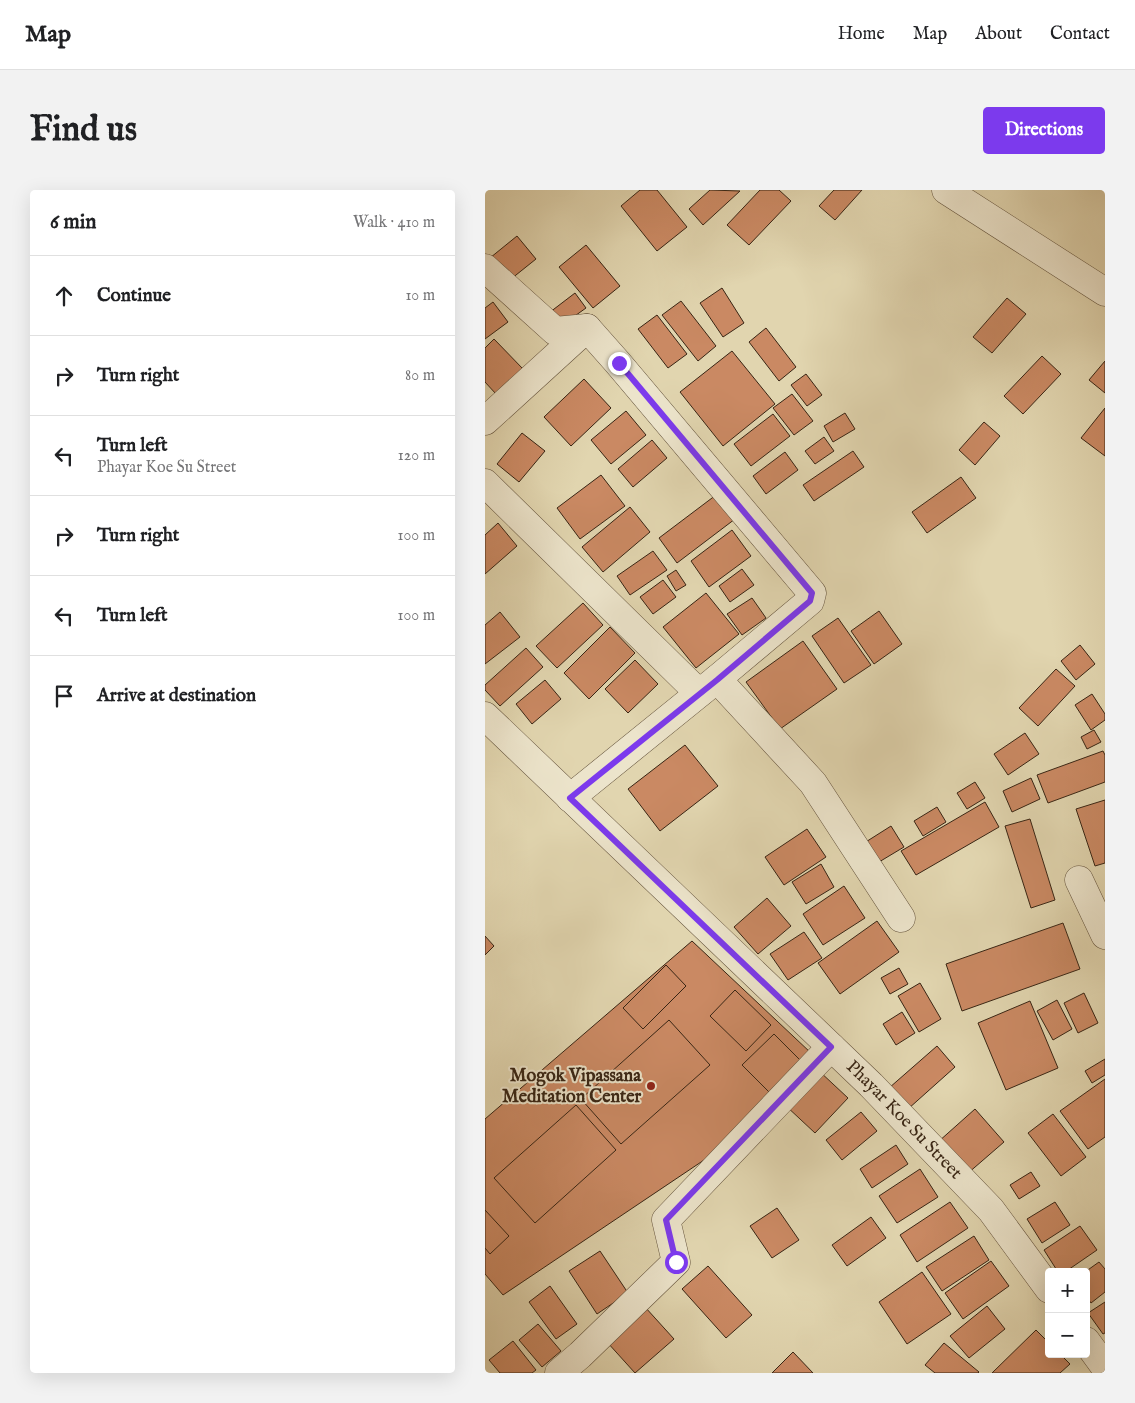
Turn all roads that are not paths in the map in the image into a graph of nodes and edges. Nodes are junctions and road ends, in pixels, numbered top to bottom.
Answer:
1 (946, 190) edge
2 (485, 268) edge
3 (1105, 292) edge
4 (587, 328) junction
5 (485, 421) edge
6 (485, 483) edge
7 (708, 687) junction
8 (485, 716) edge
9 (570, 798) junction
10 (1079, 880) dead end
11 (901, 918) dead end
12 (1105, 935) edge
13 (831, 1047) junction
14 (1045, 1284) edge
15 (1090, 1346) edge
16 (1105, 1367) edge
17 (559, 1373) edge

1 - 3 street
2 - 4 street
4 - 5 street
4 - 7 street
6 - 7 street
7 - 9 street
7 - 11 street
8 - 9 street, Phayar Koe Su Street
9 - 13 street, Phayar Koe Su Street
10 - 12 street
13 - 14 street, Phayar Koe Su Street
13 - 17 street
15 - 16 street

